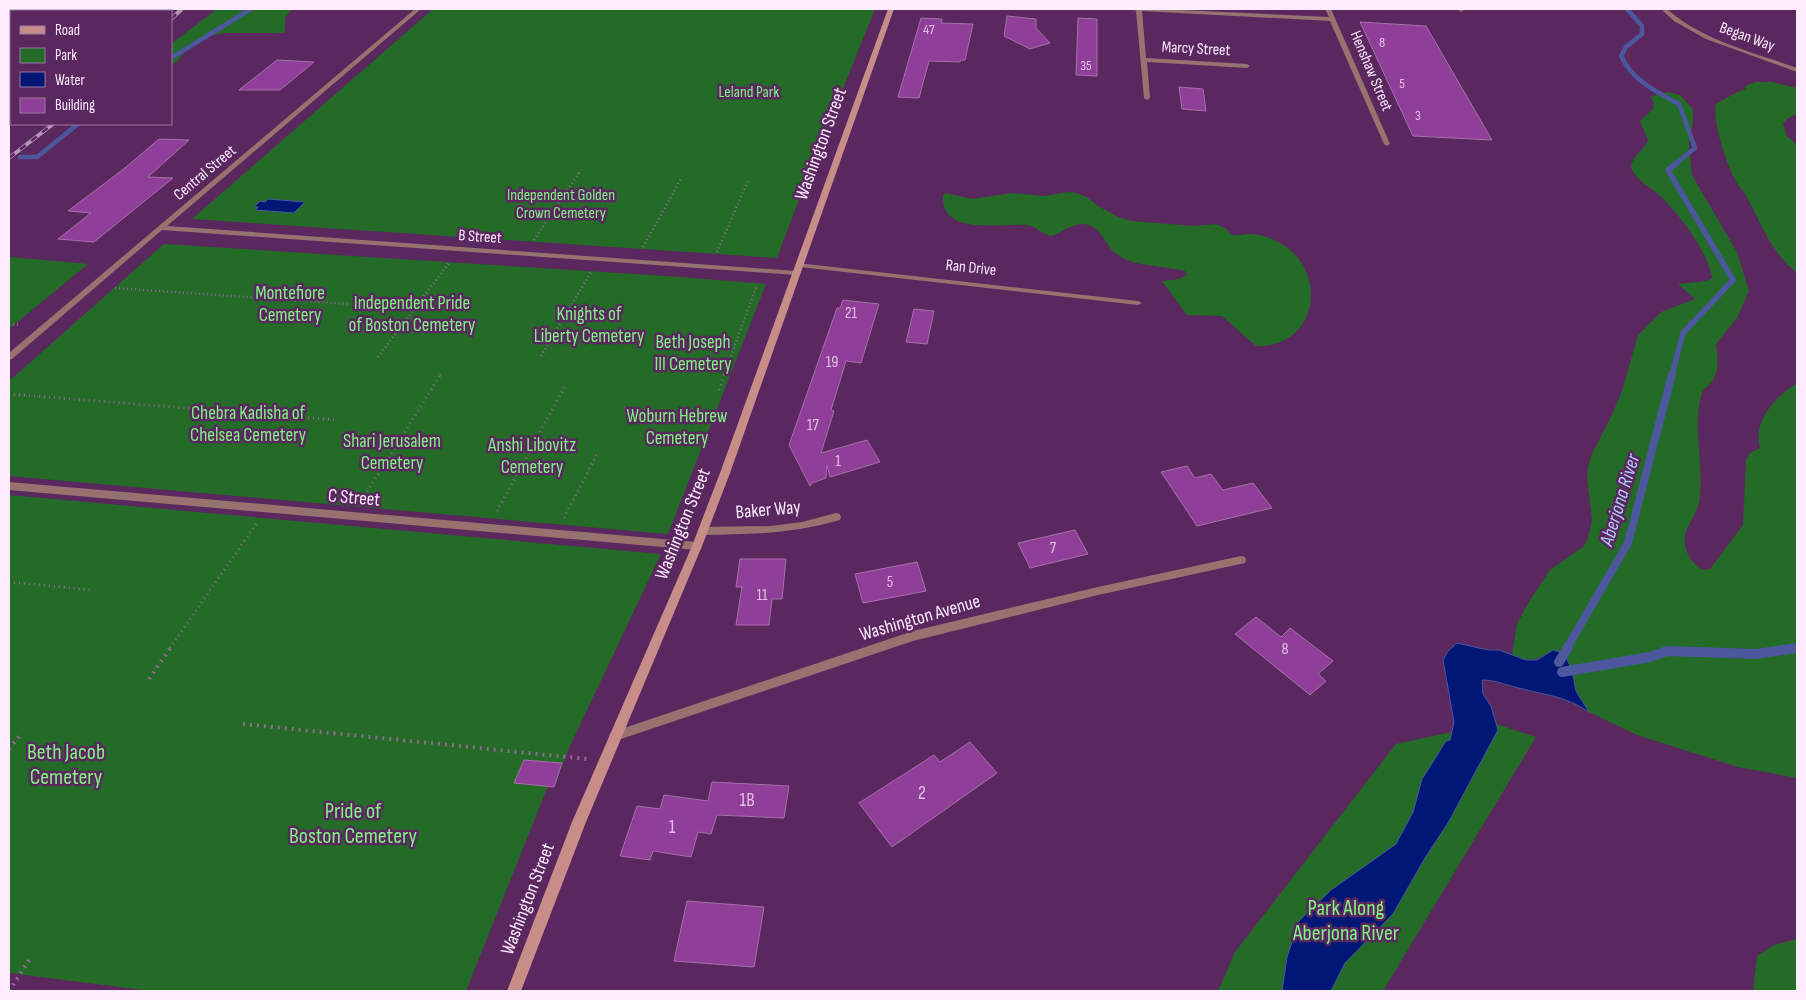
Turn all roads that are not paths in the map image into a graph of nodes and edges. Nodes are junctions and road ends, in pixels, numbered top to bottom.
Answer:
1 (418, 9) edge
2 (891, 9) edge
3 (1133, 9) edge
4 (1139, 9) edge
5 (1328, 9) edge
6 (1664, 9) edge
7 (1333, 19) junction
8 (1143, 60) junction
9 (1247, 66) dead end
10 (1797, 70) edge
11 (1147, 98) dead end
12 (1387, 144) dead end
13 (161, 228) junction
14 (798, 269) junction
15 (1138, 303) dead end
16 (9, 357) edge
17 (9, 486) edge
18 (836, 517) dead end
19 (702, 531) junction
20 (697, 546) junction
21 (1241, 560) dead end
22 (615, 736) junction
23 (514, 991) edge

1 - 13 street, Central Street
2 - 14 main road, Washington Street
3 - 4 street
4 - 7 street
4 - 8 street
5 - 7 street, Henshaw Street
6 - 10 street, Began Way
7 - 12 street, Henshaw Street
8 - 9 street, Marcy Street
8 - 11 street
13 - 14 street, B Street
13 - 16 street, Central Street
14 - 15 street, Ran Drive
14 - 19 main road, Washington Street
17 - 20 street, C Street
18 - 19 street, Baker Way
19 - 20 main road, Washington Street
20 - 22 main road, Washington Street
21 - 22 street, Washington Avenue
22 - 23 main road, Washington Street

